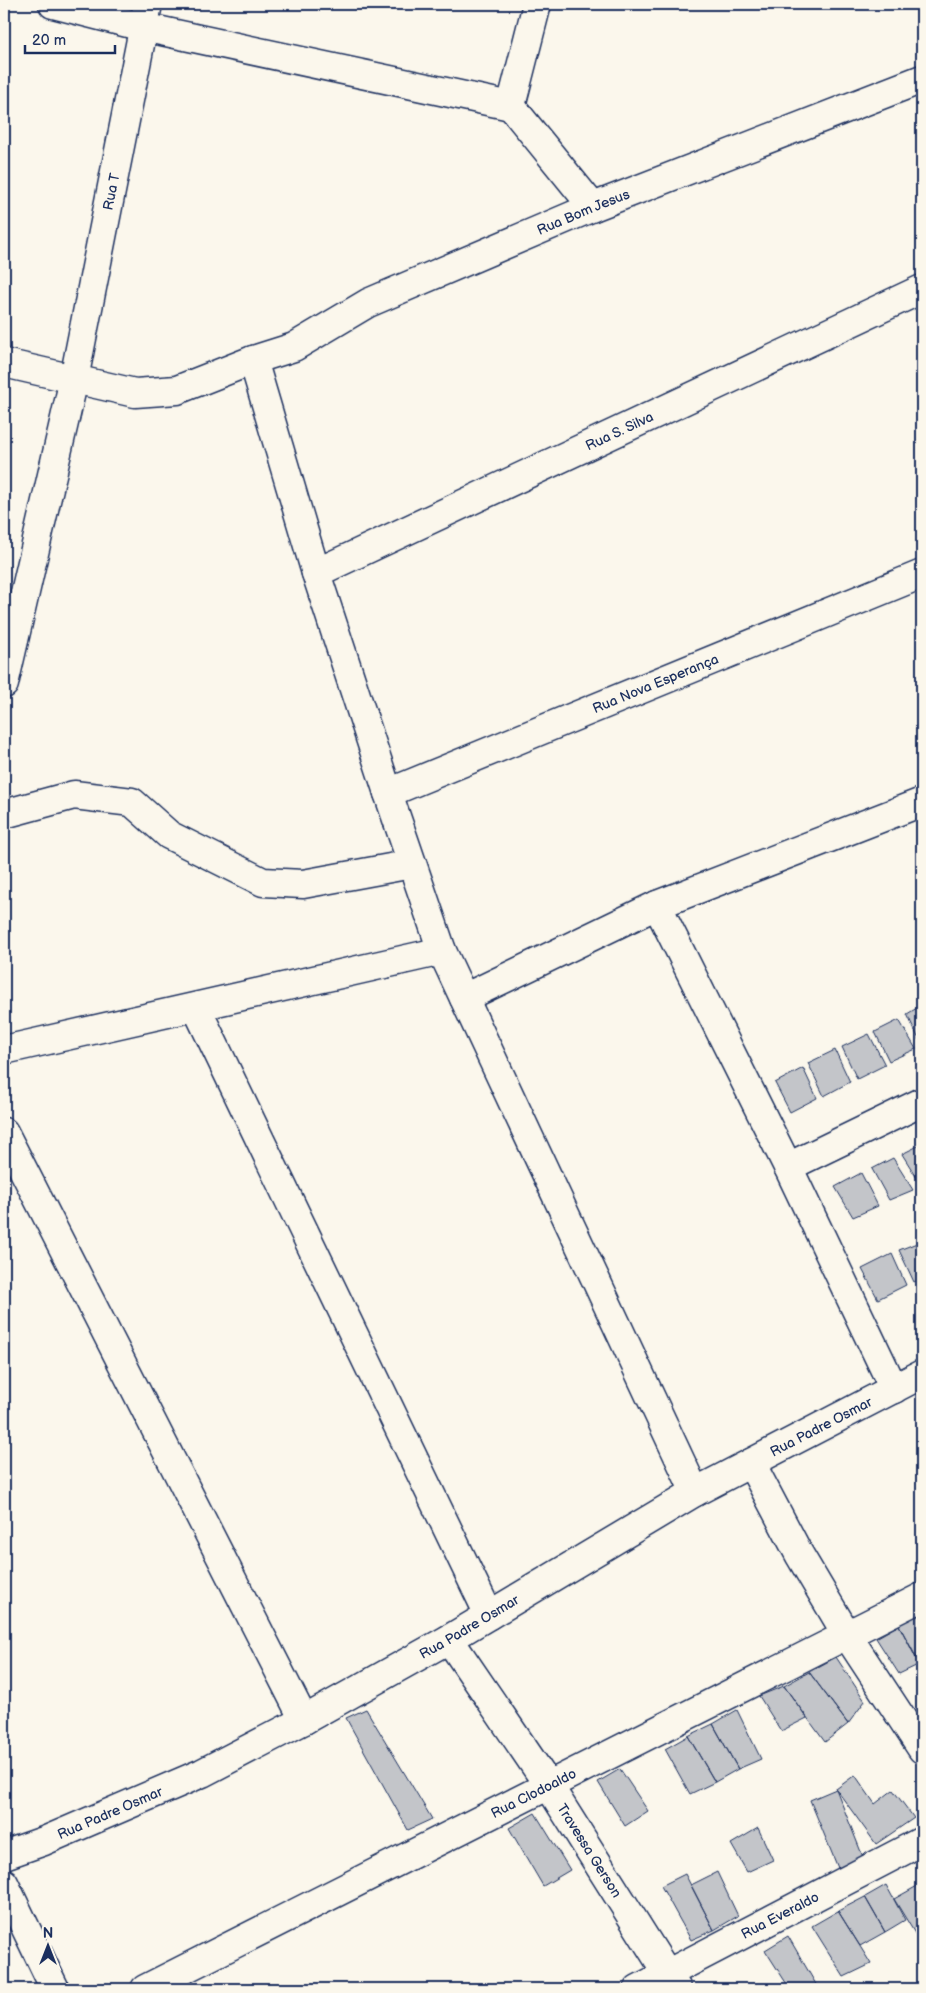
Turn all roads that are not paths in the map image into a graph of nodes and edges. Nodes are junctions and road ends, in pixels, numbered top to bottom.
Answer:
1 (53, 4) edge
2 (536, 4) edge
3 (146, 15) edge
4 (922, 79) edge
5 (511, 106) junction
6 (593, 206) junction
7 (922, 289) edge
8 (253, 360) junction
9 (4, 363) edge
10 (74, 379) junction
11 (316, 573) junction
12 (922, 574) edge
13 (4, 684) edge
14 (388, 793) junction
15 (922, 802) edge
16 (4, 814) edge
17 (412, 864) junction
18 (657, 904) junction
19 (442, 951) junction
20 (464, 998) junction
21 (196, 1007) junction
22 (4, 1050) edge
23 (922, 1102) edge
24 (4, 1132) edge
25 (788, 1167) junction
26 (922, 1374) edge
27 (894, 1389) junction
28 (751, 1463) junction
29 (695, 1492) junction
30 (922, 1597) edge
31 (489, 1616) junction
32 (847, 1635) junction
33 (449, 1639) junction
34 (304, 1720) junction
35 (922, 1749) edge
36 (549, 1786) junction
37 (922, 1841) edge
38 (4, 1855) edge
39 (4, 1884) edge
40 (672, 1981) edge
41 (55, 1989) edge
42 (145, 1989) edge
43 (638, 1989) edge

1 - 3 street
2 - 5 street
3 - 5 street
3 - 10 street, Rua T
4 - 6 street, Rua Bom Jesus
5 - 6 street
6 - 8 street, Rua Bom Jesus
7 - 11 street, Rua S. Silva
8 - 10 street, Rua Bom Jesus
8 - 11 street
9 - 10 street, Rua Bom Jesus
10 - 13 street, Rua T
11 - 14 street
12 - 14 street, Rua Nova Esperança
14 - 17 street
15 - 18 street
16 - 17 street
17 - 19 street
18 - 20 street
18 - 25 street
19 - 20 street
19 - 21 street
20 - 29 street
21 - 22 street
21 - 31 street
23 - 25 street
24 - 34 street
25 - 27 street
26 - 27 street, Rua Padre Osmar
27 - 28 street, Rua Padre Osmar
28 - 29 street, Rua Padre Osmar
28 - 32 street
29 - 31 street, Rua Padre Osmar
30 - 32 street, Rua Clodoaldo
31 - 33 street, Rua Padre Osmar
32 - 35 street
32 - 36 street, Rua Clodoaldo
33 - 34 street, Rua Padre Osmar
33 - 36 street, Travessa Gerson
34 - 38 street, Rua Padre Osmar
36 - 40 street, Travessa Gerson
36 - 42 street, Rua Clodoaldo
37 - 40 street, Rua Everaldo
39 - 41 street
40 - 43 street, Rua Everaldo

